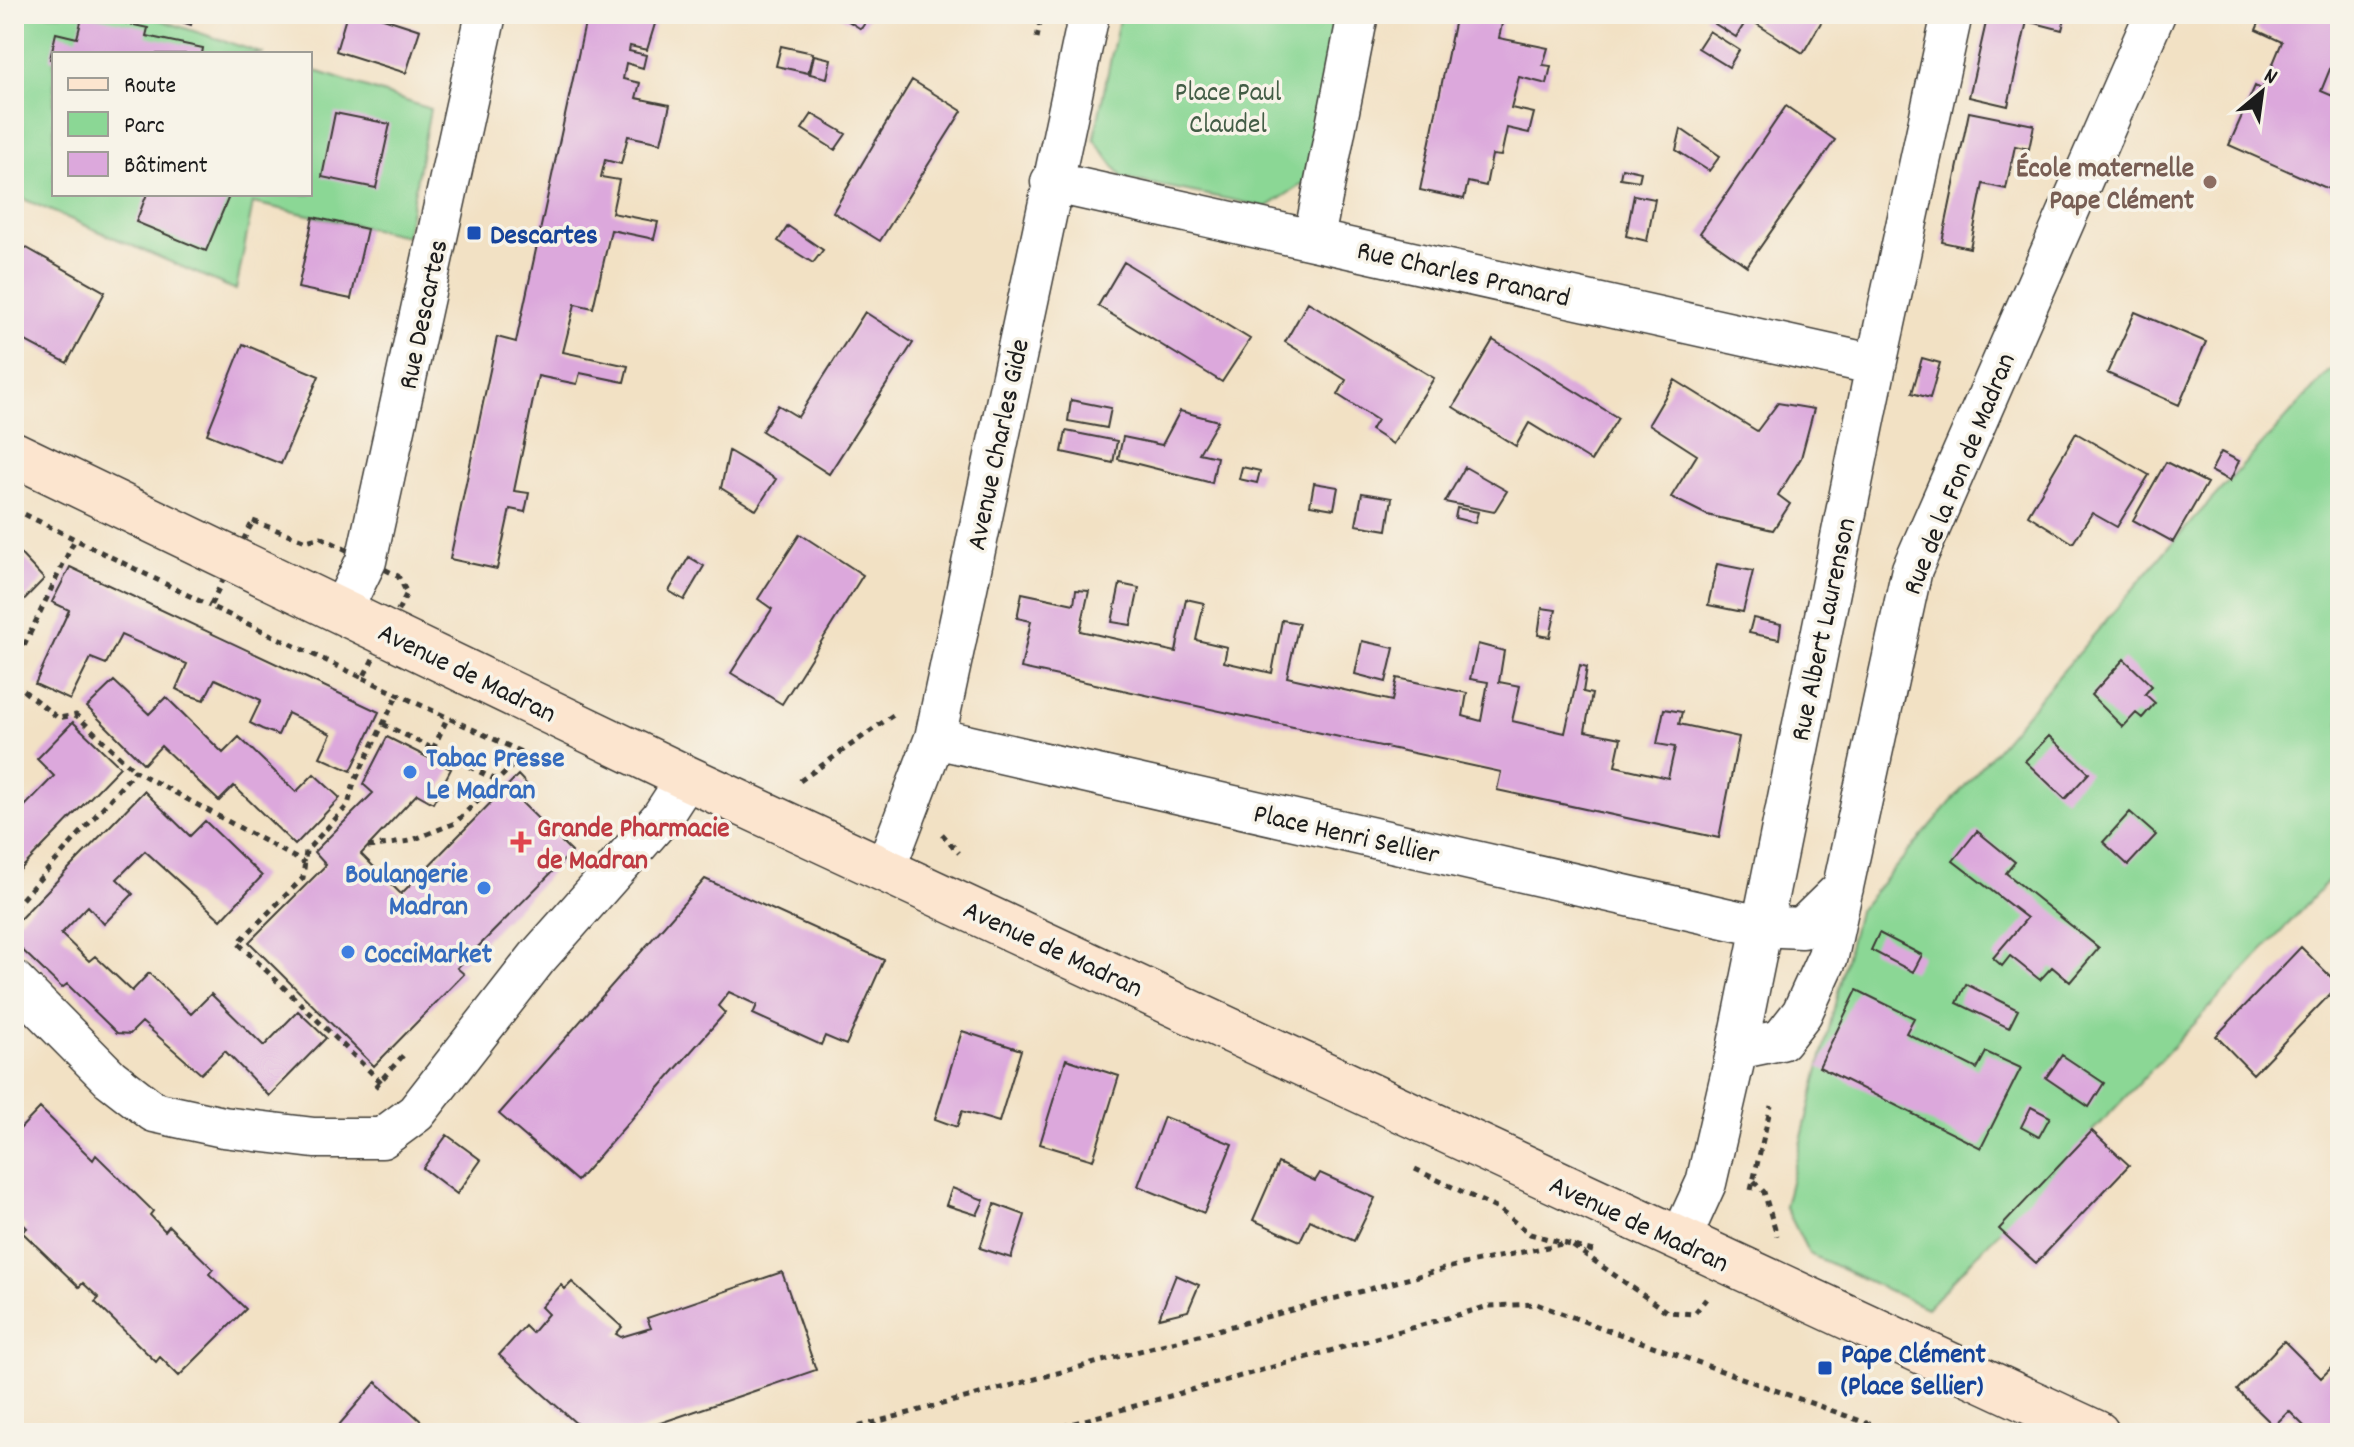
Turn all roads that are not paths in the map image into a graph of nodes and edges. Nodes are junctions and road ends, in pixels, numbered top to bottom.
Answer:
1 (486, 14) edge
2 (1089, 14) edge
3 (1358, 14) edge
4 (1952, 14) edge
5 (2155, 14) edge
6 (1051, 182) junction
7 (1314, 238) junction
8 (1876, 365) junction
9 (14, 454) edge
10 (342, 610) junction
11 (935, 738) junction
12 (687, 778) junction
13 (885, 869) junction
14 (1843, 888) junction
15 (1760, 926) junction
16 (14, 981) edge
17 (1737, 1049) junction
18 (1680, 1240) junction
19 (2097, 1433) edge

1 - 10 street, Rue Descartes
2 - 6 street, Avenue Charles Gide
3 - 7 street
4 - 8 street, Rue Albert Laurenson
5 - 14 street, Rue de la Fon de Madran
6 - 7 street, Rue Charles Pranard
6 - 11 street, Avenue Charles Gide
7 - 8 street, Rue Charles Pranard
8 - 15 street, Rue Albert Laurenson
9 - 10 main road, Avenue de Madran
10 - 12 main road, Avenue de Madran
11 - 13 street, Avenue Charles Gide
11 - 15 street, Place Henri Sellier
12 - 13 main road, Avenue de Madran
12 - 16 street
13 - 18 main road, Avenue de Madran
14 - 15 street, Place Henri Sellier
14 - 17 street, Rue de la Fon de Madran
15 - 17 street, Rue Albert Laurenson
17 - 18 street, Rue Albert Laurenson
18 - 19 main road, Avenue de Madran

